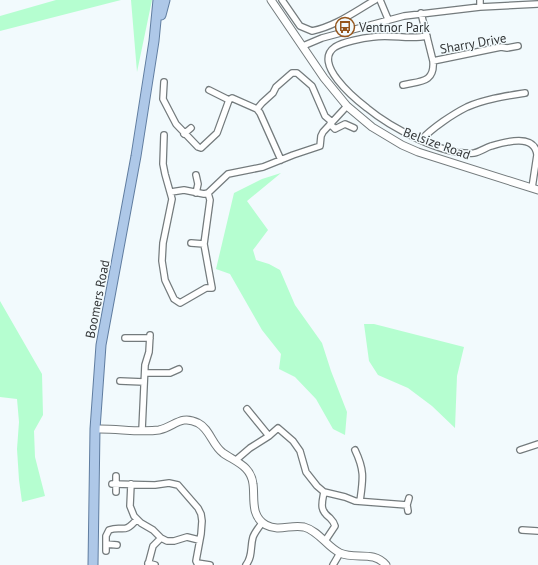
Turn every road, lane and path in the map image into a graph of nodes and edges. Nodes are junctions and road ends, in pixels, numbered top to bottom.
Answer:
1 (158, 0) edge
2 (165, 0) edge
3 (271, 0) edge
4 (282, 0) edge
5 (375, 0) edge
6 (380, 0) edge
7 (480, 0) edge
8 (538, 4) edge
9 (480, 6) junction
10 (422, 13) junction
11 (388, 19) junction
12 (427, 36) junction
13 (154, 41) junction
14 (303, 46) junction
15 (518, 46) dead end
16 (433, 61) junction
17 (164, 82) dead end
18 (404, 85) dead end
19 (209, 90) dead end
20 (525, 93) dead end
21 (228, 100) junction
22 (347, 106) junction
23 (257, 109) junction
24 (331, 123) junction
25 (191, 128) dead end
26 (354, 128) dead end
27 (184, 134) junction
28 (164, 135) dead end
29 (421, 140) junction
30 (281, 160) junction
31 (196, 175) dead end
32 (535, 189) edge
33 (171, 192) junction
34 (196, 193) junction
35 (208, 193) junction
36 (192, 243) dead end
37 (204, 244) junction
38 (125, 338) dead end
39 (179, 369) dead end
40 (145, 372) junction
41 (120, 381) dead end
42 (144, 382) junction
43 (247, 409) dead end
44 (95, 428) junction
45 (142, 430) junction
46 (269, 436) junction
47 (537, 447) edge
48 (354, 450) dead end
49 (520, 450) dead end
50 (236, 460) junction
51 (116, 476) dead end
52 (114, 484) junction
53 (131, 484) junction
54 (116, 492) dead end
55 (324, 492) junction
56 (409, 498) dead end
57 (360, 501) junction
58 (406, 505) junction
59 (408, 511) dead end
60 (137, 519) junction
61 (262, 523) junction
62 (537, 529) edge
63 (522, 530) dead end
64 (161, 538) junction
65 (199, 540) junction
66 (325, 541) junction
67 (117, 545) dead end
68 (340, 553) junction
69 (150, 564) edge
70 (93, 565) edge
71 (210, 565) edge
72 (246, 565) edge
73 (333, 565) edge
74 (386, 565) edge

1 - 13 main road, Boomers Road
2 - 13 main road, Boomers Road
3 - 14 street, Belsize Road
4 - 5 street
6 - 11 street
7 - 9 street
8 - 9 street
9 - 10 street
10 - 11 street
10 - 12 street, Sharry Drive
11 - 14 street
12 - 16 street, Sharry Drive
12 - 29 street
13 - 44 main road, Boomers Road
14 - 22 street, Belsize Road
15 - 16 street, Sharry Drive
16 - 18 street, Sharry Drive
17 - 27 street
19 - 21 street
20 - 29 street
21 - 23 street
21 - 27 street
22 - 24 street
22 - 32 street, Belsize Road
23 - 24 street
23 - 30 street
24 - 26 street
24 - 30 street
25 - 27 street
28 - 33 street
29 - 32 street
30 - 35 street
31 - 34 street
33 - 34 street
33 - 37 street
34 - 35 street
35 - 37 street
36 - 37 street
38 - 40 street
39 - 40 street
40 - 42 street
41 - 42 street
42 - 45 street
43 - 46 street
44 - 45 street
44 - 70 main road, Boomers Road
45 - 50 street
46 - 50 street
46 - 55 street
47 - 49 street
48 - 57 street
50 - 61 street
51 - 52 street
52 - 53 street
52 - 54 street
53 - 60 street
53 - 65 street
55 - 57 street
55 - 66 street
56 - 58 street
57 - 58 street
58 - 59 street
60 - 64 street
60 - 67 street
61 - 66 street
61 - 72 street
62 - 63 street
64 - 65 street
64 - 69 street
65 - 71 street
66 - 68 street
68 - 73 street
68 - 74 street

